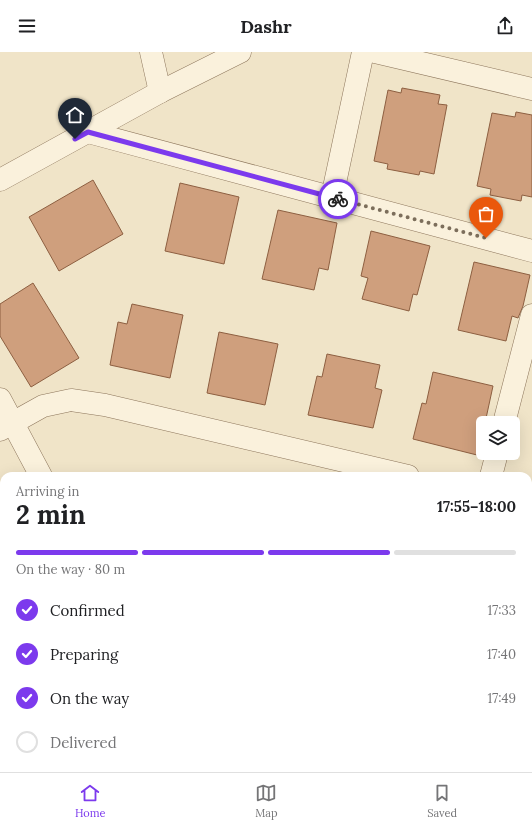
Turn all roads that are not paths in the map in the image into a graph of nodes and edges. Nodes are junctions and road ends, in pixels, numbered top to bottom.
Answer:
1 (151, 52) edge
2 (240, 52) edge
3 (363, 52) edge
4 (375, 52) edge
5 (532, 89) edge
6 (160, 92) junction
7 (88, 132) junction
8 (0, 180) edge
9 (332, 198) junction
10 (532, 251) edge
11 (532, 315) edge
12 (0, 399) edge
13 (506, 416) edge
14 (6, 425) edge
15 (495, 460) edge
16 (38, 472) edge
17 (391, 472) edge
18 (492, 472) edge

1 - 6 street
2 - 6 street
3 - 9 street
4 - 5 street
6 - 7 street
7 - 8 street
7 - 9 street
9 - 10 street
11 - 13 street
12 - 14 street
14 - 16 street
14 - 17 street
15 - 18 street

